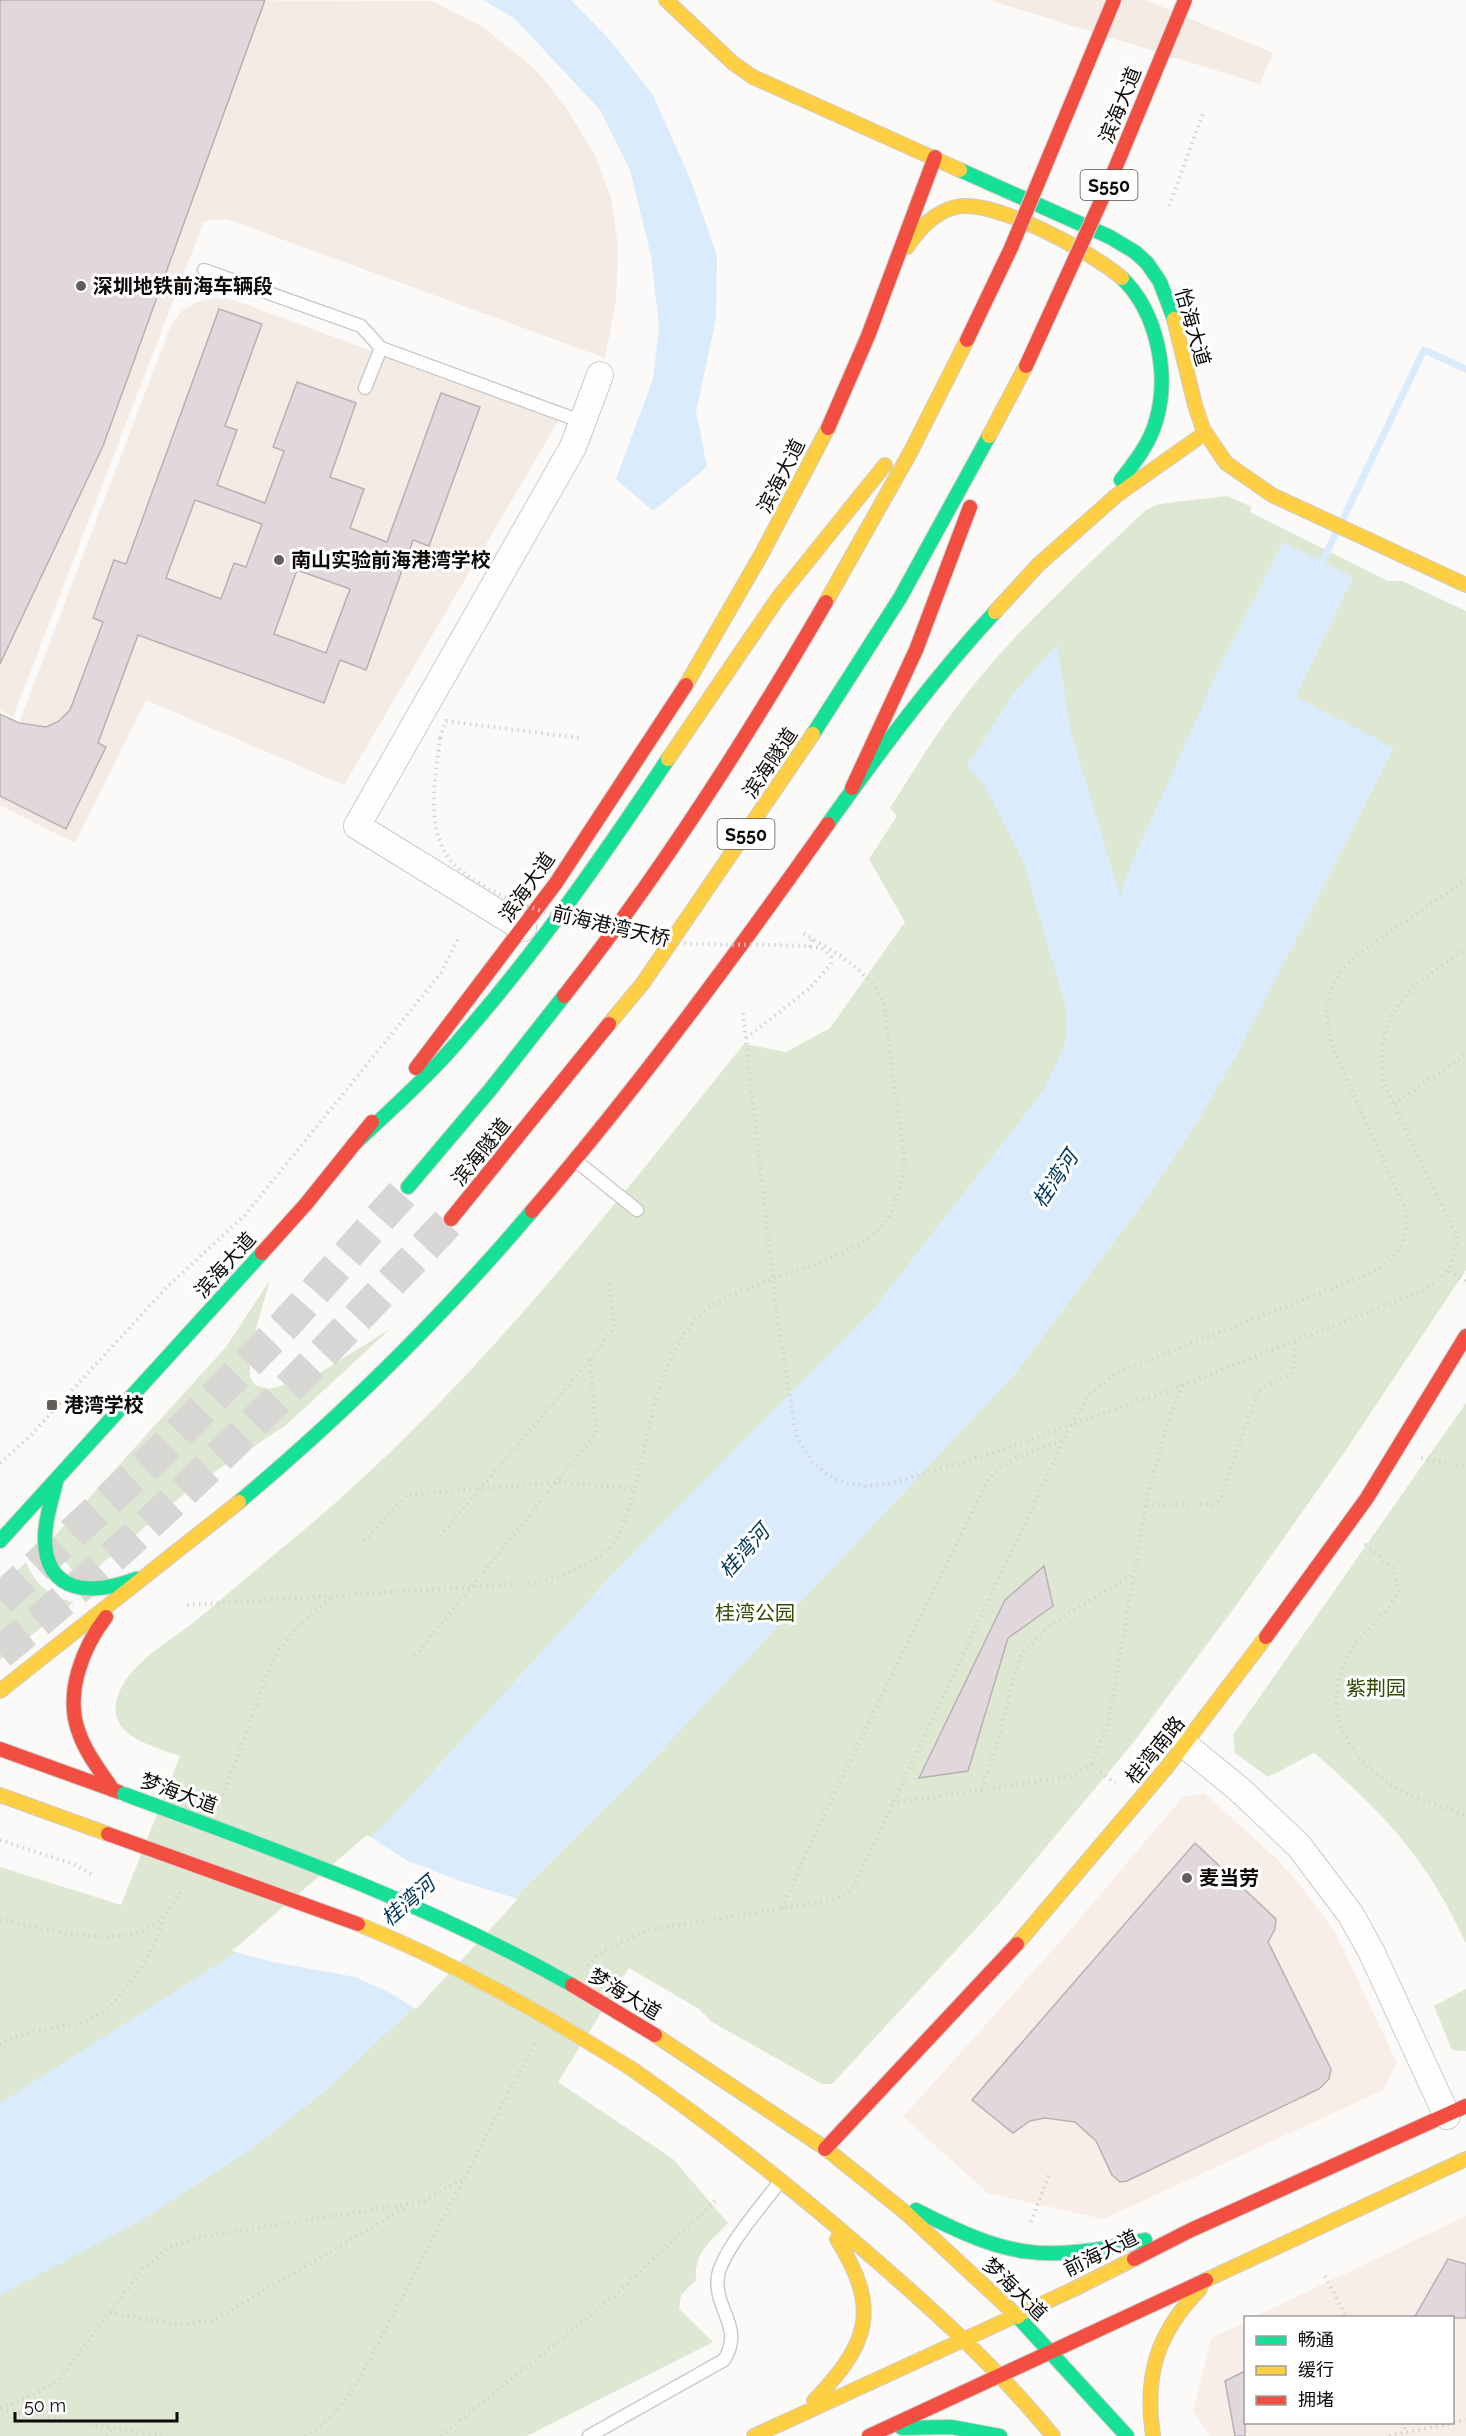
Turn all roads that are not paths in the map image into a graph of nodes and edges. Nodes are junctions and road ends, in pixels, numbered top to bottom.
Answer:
1 (666, 0) edge
2 (1114, 0) edge
3 (1185, 0) edge
4 (935, 157) junction
5 (204, 270) dead end
6 (892, 273) junction
7 (381, 348) junction
8 (600, 375) dead end
9 (365, 388) dead end
10 (940, 396) junction
11 (999, 420) junction
12 (583, 422) junction
13 (1205, 433) junction
14 (1098, 510) junction
15 (1466, 585) edge
16 (852, 788) junction
17 (523, 928) junction
18 (354, 1144) junction
19 (575, 1160) junction
20 (408, 1187) tunnel mouth
21 (637, 1210) dead end
22 (452, 1219) tunnel mouth
23 (1466, 1336) edge
24 (57, 1480) junction
25 (0, 1541) edge
26 (160, 1568) junction
27 (120, 1602) junction
28 (0, 1691) edge
29 (1185, 1745) junction
30 (0, 1749) edge
31 (118, 1792) junction
32 (0, 1795) edge
33 (50, 1814) junction
34 (10, 1815) dead end
35 (1456, 2111) edge
36 (825, 2149) junction
37 (1466, 2158) edge
38 (780, 2181) junction
39 (875, 2188) junction
40 (798, 2196) junction
41 (1191, 2230) junction
42 (1217, 2275) junction
43 (1014, 2316) junction
44 (962, 2338) junction
45 (1053, 2353) junction
46 (1001, 2376) junction
47 (803, 2412) junction
48 (589, 2436) edge
49 (754, 2436) edge
50 (869, 2436) edge
51 (874, 2436) edge
52 (1000, 2436) edge
53 (1053, 2436) edge
54 (1127, 2436) edge
55 (1153, 2436) edge

1 - 4 main road, 怡海大道
2 - 10 main road, S550, bridge
3 - 11 main road, 滨海大道 / S550, bridge
4 - 6 main road, 滨海大道
4 - 13 main road, 怡海大道
5 - 7 lane
6 - 14 main road
6 - 17 main road, 滨海大道
7 - 9 lane
7 - 12 lane
8 - 12 street
10 - 18 main road
10 - 20 main road, 滨海隧道 / S550
11 - 16 main road
11 - 22 main road, 滨海隧道 / S550
12 - 17 street
13 - 14 main road
13 - 15 main road, 怡海大道
14 - 16 main road
16 - 19 main road
17 - 18 main road, 滨海大道
18 - 24 main road, 滨海大道
19 - 21 lane
19 - 26 main road
23 - 29 main road, 桂湾南路
24 - 25 main road, 滨海大道
24 - 26 main road
26 - 27 main road
27 - 28 main road
27 - 31 main road
29 - 35 street
29 - 36 main road, 桂湾南路
30 - 31 main road, 梦海大道
31 - 36 main road, 梦海大道, bridge
32 - 33 main road
33 - 34 main road
33 - 38 main road, bridge
35 - 41 main road, 前海大道
36 - 39 main road, 梦海大道
37 - 42 main road
38 - 40 main road
38 - 48 lane
39 - 41 main road
39 - 43 main road, 梦海大道
40 - 44 main road
40 - 47 main road
41 - 43 main road, 前海大道
42 - 45 main road
42 - 55 main road
43 - 44 main road, 前海大道
43 - 45 main road, 梦海大道
44 - 46 main road
44 - 47 main road, 前海大道
45 - 46 main road
45 - 54 main road, 梦海大道
46 - 50 main road
46 - 53 main road
47 - 49 main road, 前海大道
51 - 52 main road

